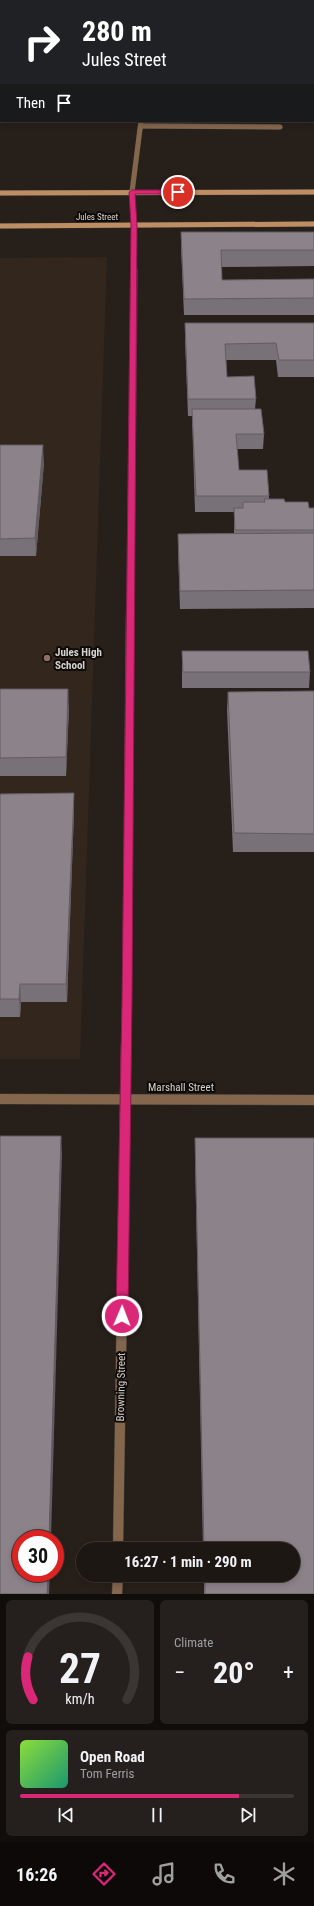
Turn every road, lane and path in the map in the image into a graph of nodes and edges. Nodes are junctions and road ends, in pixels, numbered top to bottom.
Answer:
1 (141, 124) edge
2 (280, 127) dead end
3 (132, 192) junction
4 (314, 192) edge
5 (0, 193) edge
6 (314, 224) edge
7 (134, 225) junction
8 (0, 226) edge
9 (126, 1098) junction
10 (0, 1099) edge
11 (314, 1100) edge
12 (118, 1542) edge
13 (118, 1582) edge
14 (117, 1594) edge

1 - 2 street
1 - 3 street, Browning Street
3 - 4 main road
3 - 5 main road
3 - 7 street, Browning Street
6 - 7 main road, Jules Street
7 - 8 main road, Jules Street
7 - 9 street, Browning Street
9 - 10 street, Marshall Street
9 - 11 street, Marshall Street
9 - 12 street, Browning Street
13 - 14 street

